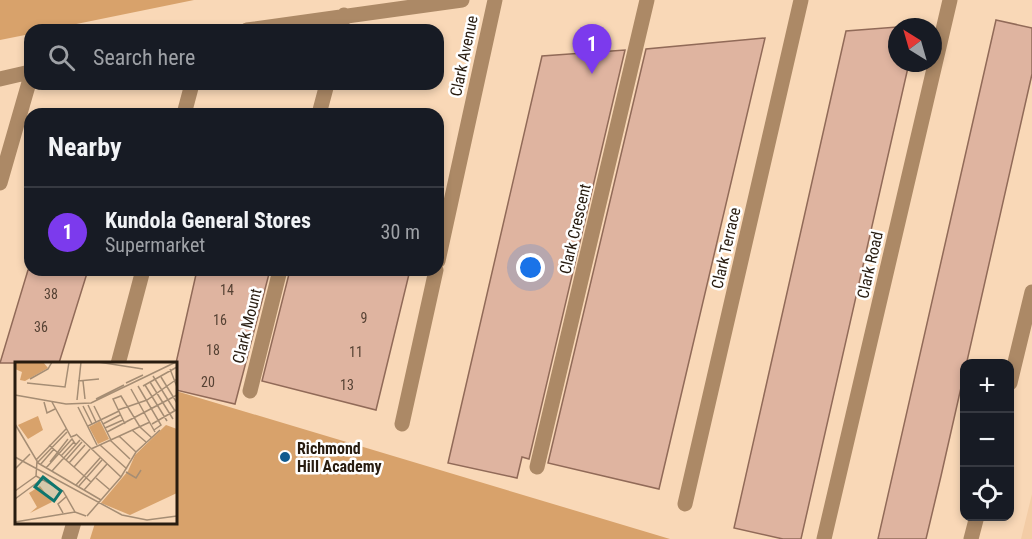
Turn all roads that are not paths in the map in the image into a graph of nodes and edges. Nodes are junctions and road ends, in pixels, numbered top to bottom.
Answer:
1 (462, 0) edge
2 (495, 0) edge
3 (647, 0) edge
4 (801, 0) edge
5 (950, 0) edge
6 (342, 23) edge
7 (24, 73) edge
8 (0, 79) edge
9 (27, 90) edge
10 (190, 90) edge
11 (325, 90) edge
12 (186, 108) edge
13 (321, 108) edge
14 (0, 183) edge
15 (444, 234) edge
16 (141, 276) edge
17 (279, 276) edge
18 (435, 276) edge
19 (1032, 291) edge
20 (118, 362) edge
21 (1014, 366) edge
22 (250, 391) dead end
23 (402, 424) dead end
24 (537, 467) dead end
25 (685, 504) dead end
26 (976, 521) edge
27 (73, 524) edge
28 (69, 539) edge
29 (824, 539) edge
30 (971, 539) edge

1 - 6 street
2 - 15 street, Clark Avenue
3 - 24 street, Clark Crescent
4 - 25 street, Clark Terrace
5 - 29 street, Clark Road
7 - 8 street
9 - 14 street
10 - 12 street
11 - 13 street
16 - 20 street
17 - 22 street, Clark Mount
18 - 23 street
19 - 21 street
26 - 30 street
27 - 28 street

